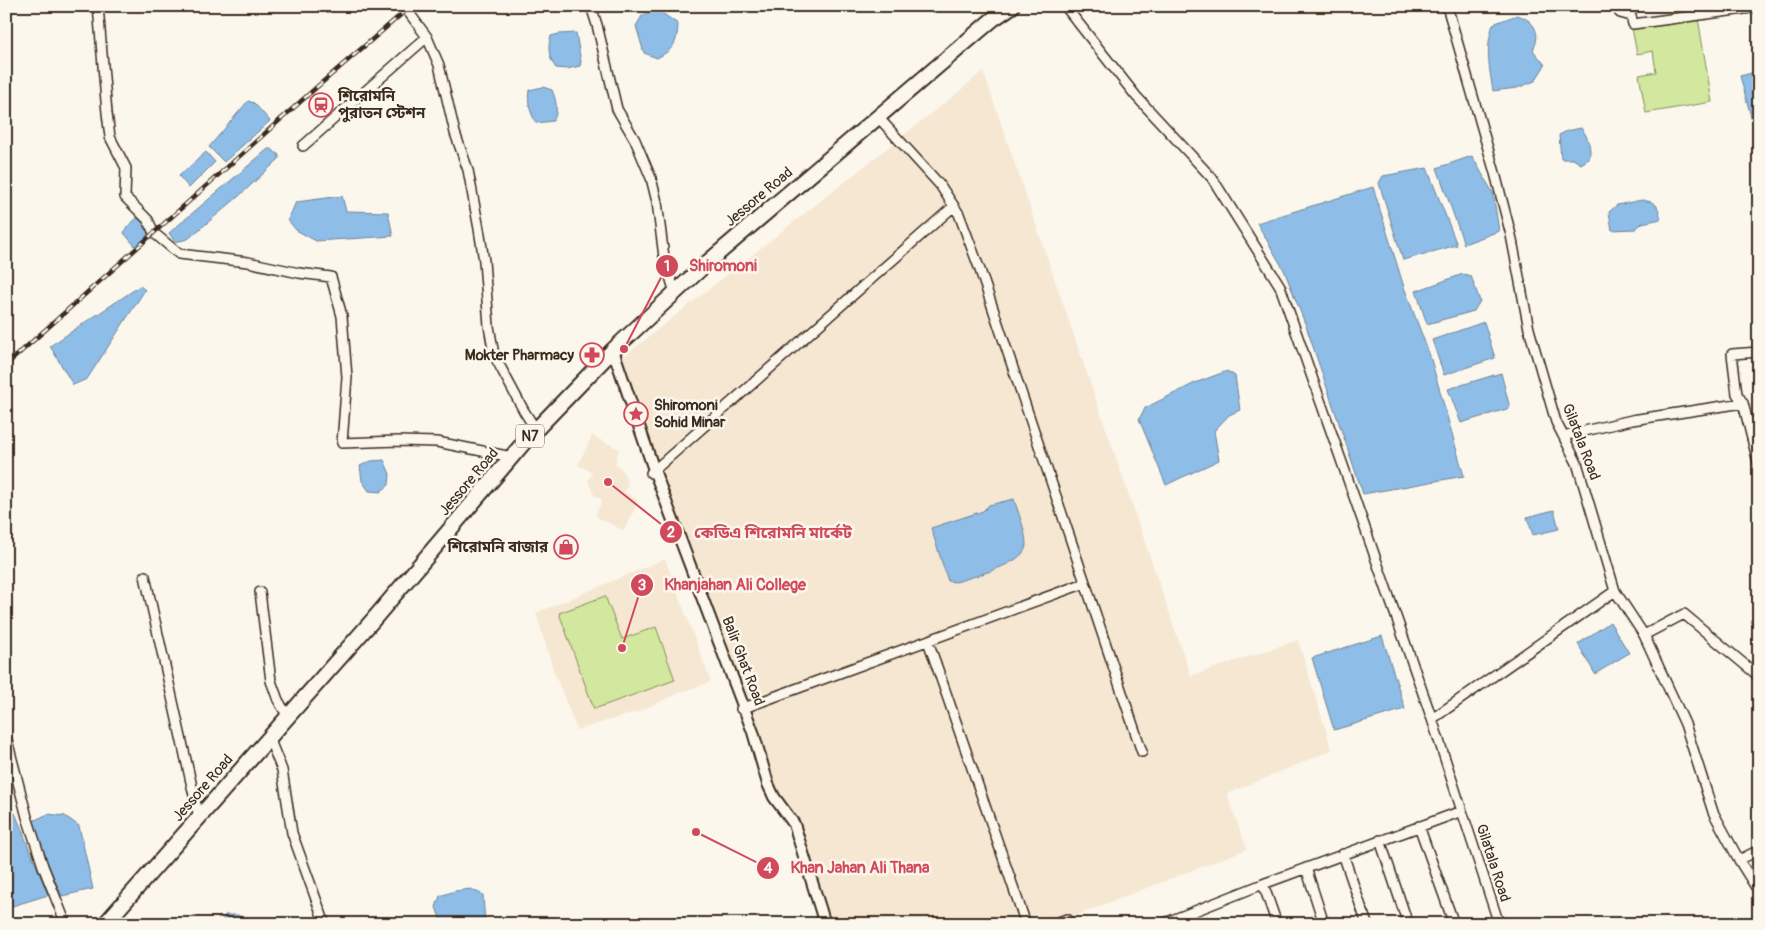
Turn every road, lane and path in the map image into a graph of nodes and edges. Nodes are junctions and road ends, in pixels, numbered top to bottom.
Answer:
1 (98, 6) edge
2 (404, 6) edge
3 (591, 6) edge
4 (1012, 6) edge
5 (1065, 6) edge
6 (1447, 6) edge
7 (1616, 6) edge
8 (1759, 6) edge
9 (427, 37) junction
10 (878, 117) junction
11 (303, 146) dead end
12 (954, 206) junction
13 (675, 293) junction
14 (612, 351) junction
15 (1759, 352) edge
16 (1743, 403) junction
17 (536, 430) junction
18 (1564, 436) junction
19 (512, 457) junction
20 (1759, 466) edge
21 (653, 471) junction
22 (144, 576) dead end
23 (1085, 584) junction
24 (1614, 591) junction
25 (260, 592) dead end
26 (1644, 635) junction
27 (928, 641) junction
28 (1759, 680) edge
29 (743, 708) junction
30 (288, 717) junction
31 (1432, 719) junction
32 (6, 736) edge
33 (269, 738) junction
34 (1142, 752) dead end
35 (1462, 811) junction
36 (199, 818) junction
37 (1419, 826) junction
38 (1380, 840) junction
39 (1759, 850) edge
40 (1343, 854) junction
41 (1739, 860) junction
42 (1306, 868) junction
43 (1263, 884) junction
44 (1759, 892) edge
45 (1496, 923) edge
46 (66, 924) edge
47 (105, 924) edge
48 (325, 924) edge
49 (824, 924) edge
50 (1026, 924) edge
51 (1053, 924) edge
52 (1068, 924) edge
53 (1162, 924) edge
54 (1277, 924) edge
55 (1324, 924) edge
56 (1367, 924) edge
57 (1408, 924) edge
58 (1454, 924) edge

1 - 19 street
2 - 9 street
3 - 13 street
4 - 10 highway, Jessore Road / N7
5 - 31 street, Gilatala Road
6 - 18 street, Gilatala Road
7 - 8 street
9 - 11 street
9 - 17 street
10 - 12 street
10 - 13 highway, Jessore Road / N7
12 - 21 street
12 - 23 street
13 - 14 highway, Jessore Road / N7
14 - 17 highway, Jessore Road / N7
14 - 21 street, Balir Ghat Road
15 - 16 street
16 - 18 street
16 - 20 street
17 - 19 highway, Jessore Road / N7
18 - 24 street, Gilatala Road
19 - 30 highway, Jessore Road / N7
21 - 29 street, Balir Ghat Road
22 - 36 street
23 - 27 street
23 - 34 street
24 - 26 street, Gilatala Road
24 - 31 street
25 - 30 street
26 - 28 street
26 - 41 street, Gilatala Road
27 - 29 street
27 - 50 street
29 - 49 street, Balir Ghat Road
30 - 33 highway, Jessore Road / N7
31 - 35 street, Gilatala Road
32 - 46 street
33 - 36 highway, Jessore Road / N7
33 - 48 street
35 - 37 street
35 - 45 street, Gilatala Road
36 - 47 highway, Jessore Road / N7
37 - 38 street
37 - 58 street
38 - 40 street
38 - 57 street
39 - 41 street
40 - 42 street
40 - 56 street
41 - 44 street, Gilatala Road
42 - 43 street
42 - 55 street
43 - 53 street
43 - 54 street
51 - 52 street

